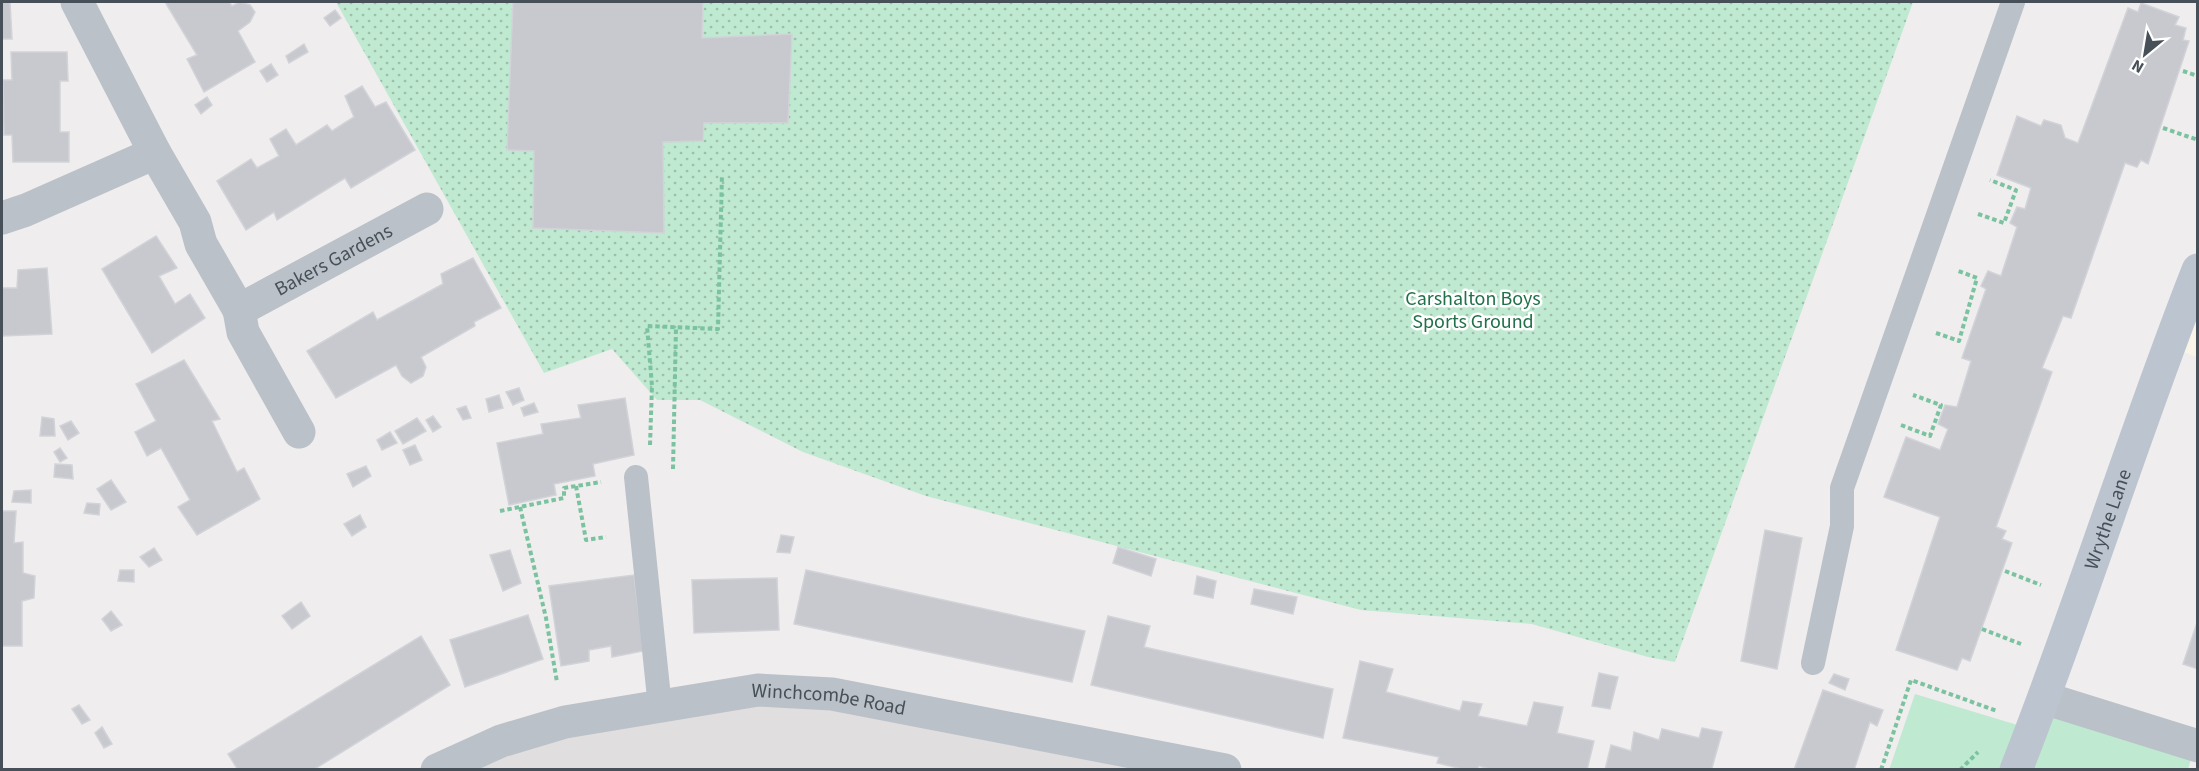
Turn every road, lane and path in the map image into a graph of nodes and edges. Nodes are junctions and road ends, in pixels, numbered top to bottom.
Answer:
1 (77, 2) edge
2 (2013, 2) edge
3 (2183, 71) dead end
4 (2198, 76) edge
5 (2163, 128) dead end
6 (2198, 140) edge
7 (155, 153) junction
8 (1955, 167) junction
9 (722, 175) dead end
10 (1943, 201) junction
11 (427, 209) dead end
12 (2, 218) edge
13 (1923, 258) junction
14 (2198, 270) edge
15 (239, 310) junction
16 (1901, 321) junction
17 (299, 432) dead end
18 (636, 477) junction
19 (576, 486) junction
20 (520, 507) junction
21 (500, 511) dead end
22 (641, 532) junction
23 (1813, 663) dead end
24 (660, 707) junction
25 (2039, 710) junction
26 (565, 722) junction
27 (2198, 746) edge
28 (437, 770) edge
29 (1225, 770) edge
30 (1881, 770) edge
31 (2016, 770) edge

1 - 7 street
2 - 8 lane
3 - 4 path
5 - 6 path
7 - 12 street
7 - 15 street
8 - 10 lane
8 - 10 path
9 - 18 path
10 - 13 lane
11 - 15 street, Bakers Gardens
13 - 16 lane
13 - 16 path
14 - 25 main road, Wrythe Lane
15 - 17 street
16 - 23 lane
18 - 19 path
18 - 22 lane
19 - 20 path
19 - 22 path
20 - 21 path
20 - 26 path
22 - 24 lane
24 - 26 street, Winchcombe Road
24 - 29 street, Winchcombe Road
25 - 27 street
25 - 30 path
25 - 31 main road, Wrythe Lane
26 - 28 street, Winchcombe Road

